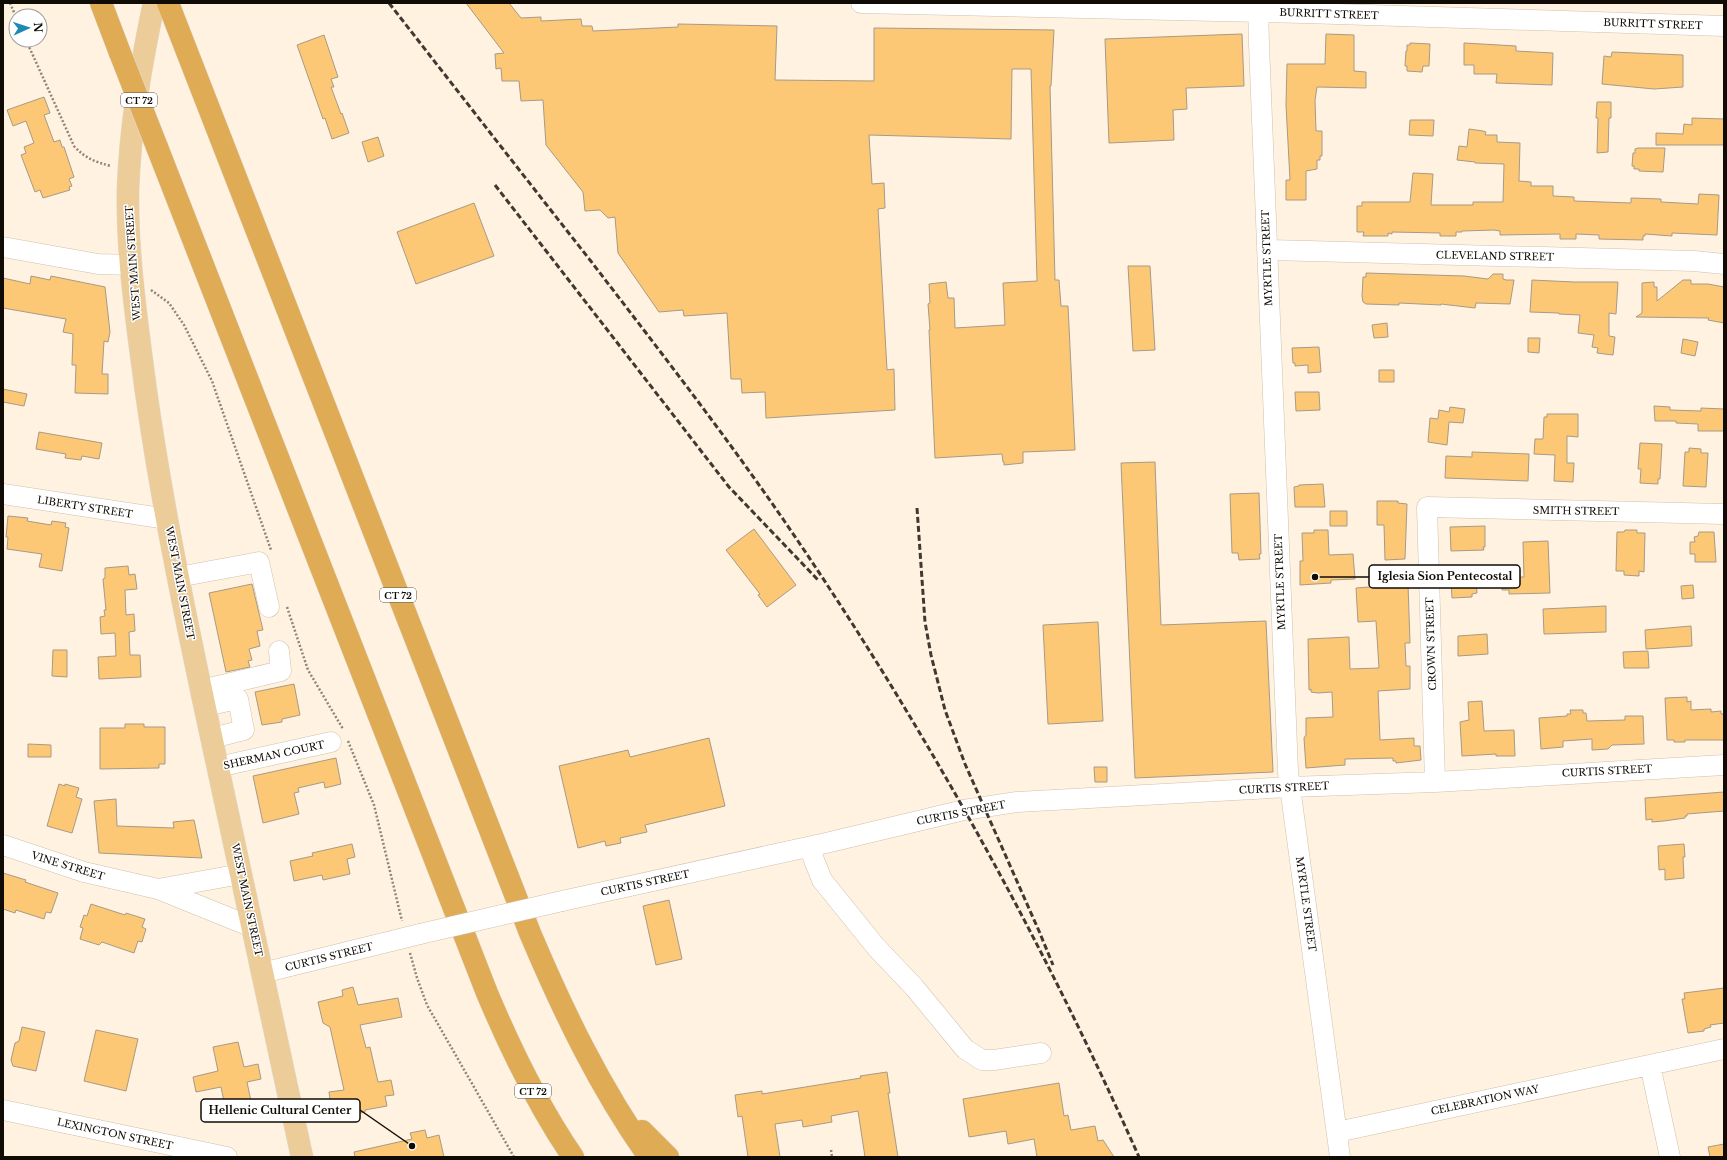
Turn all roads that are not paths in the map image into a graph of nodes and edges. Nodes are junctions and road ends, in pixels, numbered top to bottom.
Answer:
1 (101, 3) edge
2 (154, 3) edge
3 (861, 3) edge
4 (1258, 8) edge
5 (171, 12) edge
6 (1724, 26) edge
7 (3, 247) edge
8 (1267, 250) junction
9 (1724, 264) edge
10 (131, 266) junction
11 (3, 494) edge
12 (1427, 507) joint
13 (1724, 514) edge
14 (167, 519) junction
15 (178, 578) junction
16 (278, 606) road end
17 (279, 651) dead end
18 (203, 698) junction
19 (212, 738) junction
20 (341, 739) road end
21 (1724, 765) edge
22 (218, 767) junction
23 (1434, 782) junction
24 (1290, 787) junction
25 (3, 845) edge
26 (810, 847) junction
27 (241, 874) junction
28 (158, 889) junction
29 (252, 927) junction
30 (262, 973) junction
31 (1724, 1049) edge
32 (1041, 1053) dead end
33 (1641, 1066) junction
34 (612, 1099) junction
35 (3, 1110) edge
36 (1337, 1132) junction
37 (227, 1157) edge
38 (302, 1157) edge
39 (573, 1157) edge
40 (649, 1157) edge
41 (668, 1157) edge
42 (1340, 1157) edge
43 (1670, 1157) edge

1 - 39 highway, CT 72, bridge
2 - 10 main road, WEST MAIN STREET
3 - 4 street, BURRITT STREET
4 - 6 street, BURRITT STREET
4 - 8 street, MYRTLE STREET
5 - 34 highway, CT 72
7 - 10 street
8 - 9 street, CLEVELAND STREET
8 - 24 street, MYRTLE STREET
10 - 14 main road, WEST MAIN STREET
11 - 14 street, LIBERTY STREET
12 - 13 street, SMITH STREET
12 - 23 street, CROWN STREET
14 - 15 main road, WEST MAIN STREET
15 - 16 street
15 - 18 main road, WEST MAIN STREET
17 - 18 street
18 - 19 main road, WEST MAIN STREET
18 - 19 street
19 - 22 main road, WEST MAIN STREET
20 - 22 street, SHERMAN COURT
21 - 23 street, CURTIS STREET
22 - 27 main road, WEST MAIN STREET
23 - 24 street, CURTIS STREET
24 - 26 street, CURTIS STREET
24 - 36 street, MYRTLE STREET
25 - 28 street, VINE STREET
26 - 30 street, CURTIS STREET, bridge
26 - 32 street
27 - 28 street, VINE STREET
27 - 29 main road, WEST MAIN STREET
28 - 29 street, VINE STREET
29 - 30 main road, WEST MAIN STREET
30 - 38 main road, WEST MAIN STREET
31 - 33 street, CELEBRATION WAY
33 - 36 street, CELEBRATION WAY
33 - 43 street
34 - 40 highway, CT 72
34 - 41 highway
35 - 37 street, LEXINGTON STREET
36 - 42 street, MYRTLE STREET

